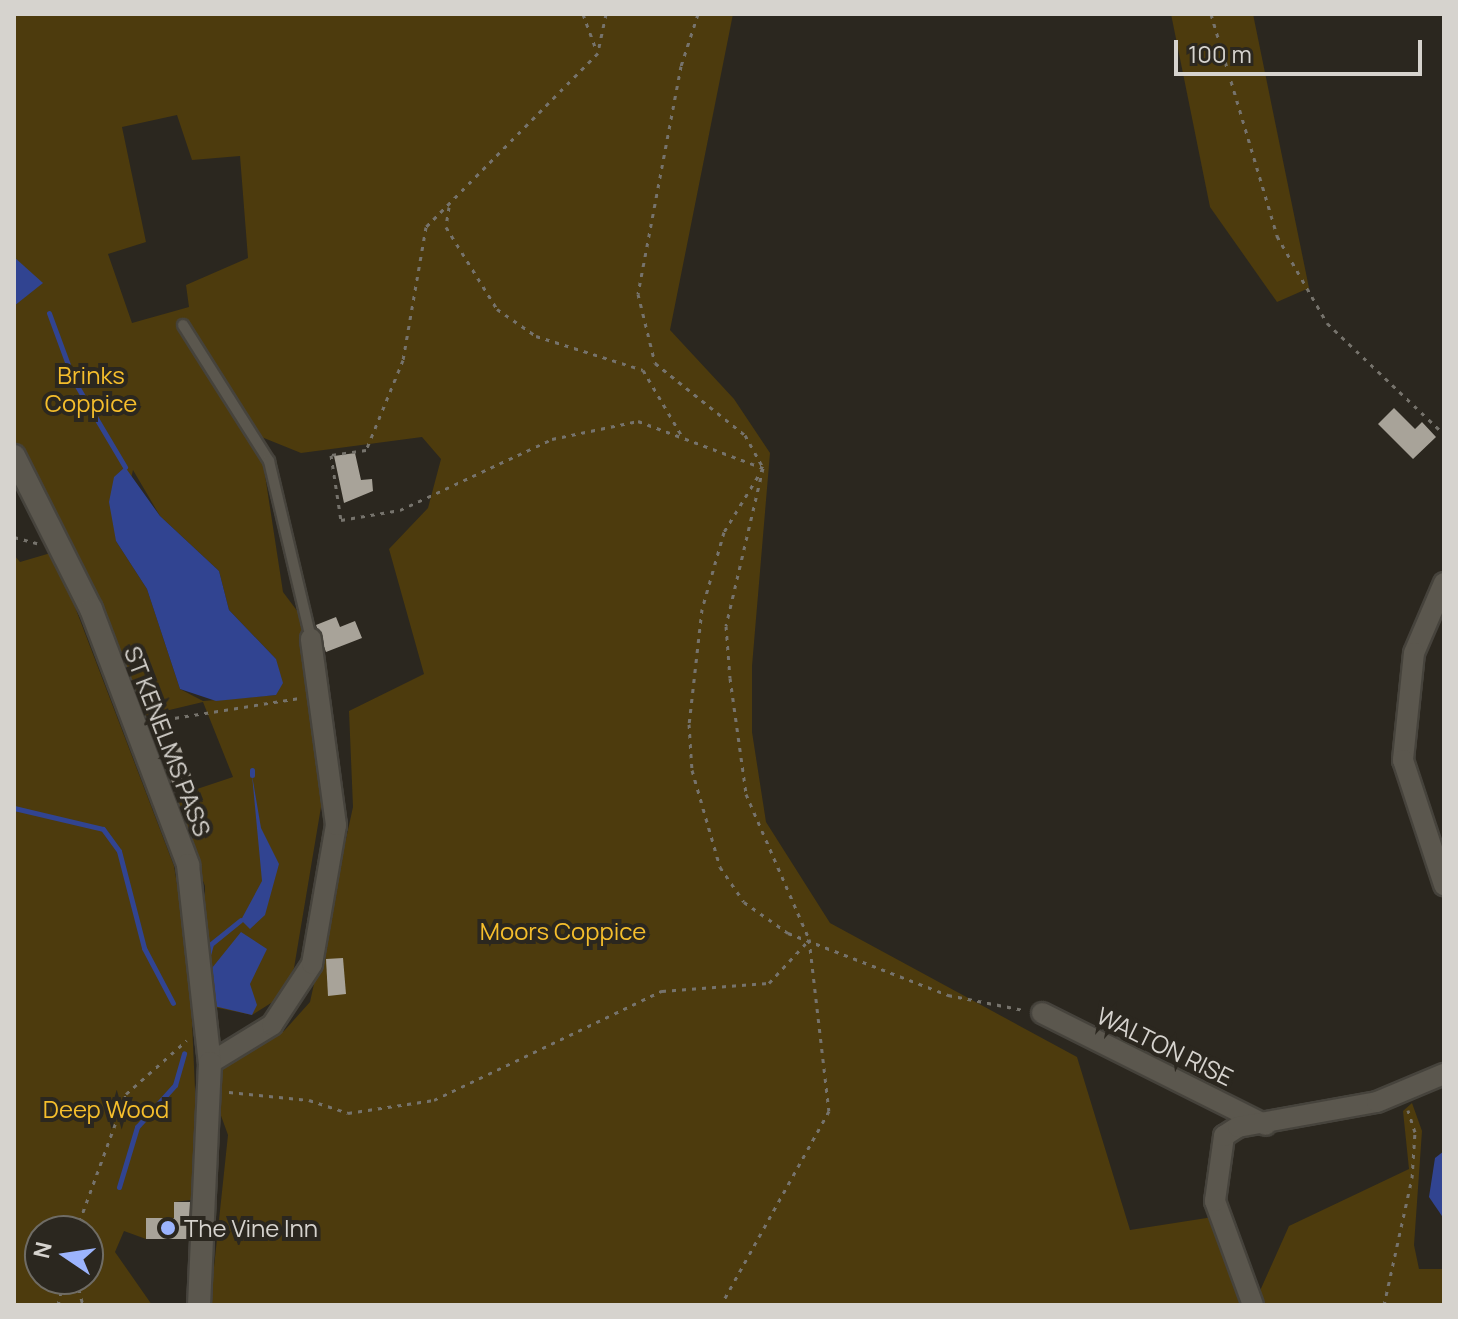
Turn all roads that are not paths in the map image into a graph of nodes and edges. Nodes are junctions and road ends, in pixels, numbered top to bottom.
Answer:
1 (183, 325) dead end
2 (14, 456) edge
3 (1444, 583) edge
4 (311, 639) joint
5 (1444, 885) edge
6 (1042, 1013) road end
7 (218, 1060) junction
8 (1444, 1074) edge
9 (1266, 1125) junction
10 (199, 1305) edge
11 (1253, 1305) edge

1 - 4 lane
2 - 7 street, ST KENELMS PASS
3 - 5 street
4 - 7 street
6 - 9 street, WALTON RISE
7 - 10 street, ST KENELMS PASS
8 - 9 street
9 - 11 street

